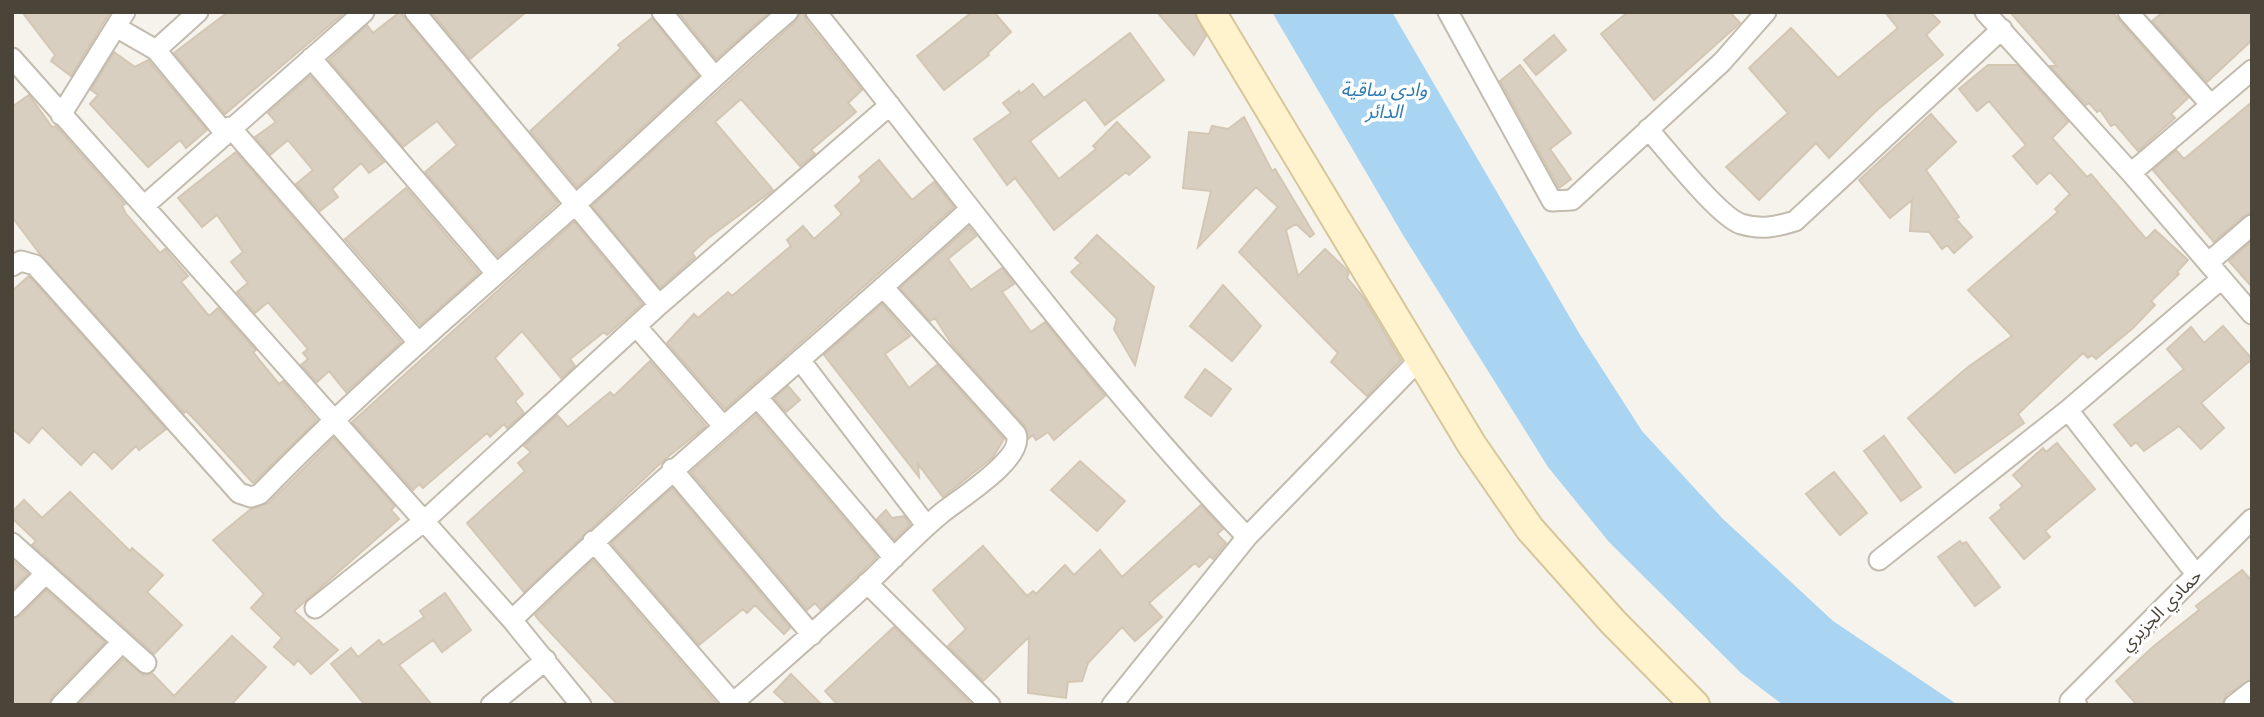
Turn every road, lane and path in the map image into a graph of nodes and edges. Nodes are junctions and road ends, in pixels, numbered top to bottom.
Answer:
1 (198, 12) edge
2 (364, 12) edge
3 (415, 12) edge
4 (662, 12) edge
5 (788, 12) edge
6 (816, 12) edge
7 (1211, 12) edge
8 (1448, 12) edge
9 (1985, 12) edge
10 (2129, 12) edge
11 (1764, 13) edge
12 (120, 20) edge
13 (2002, 29) junction
14 (156, 50) junction
15 (12, 58) edge
16 (311, 58) junction
17 (2252, 70) edge
18 (713, 76) junction
19 (890, 105) junction
20 (2211, 105) junction
21 (61, 115) junction
22 (1648, 129) junction
23 (227, 130) junction
24 (2131, 173) junction
25 (576, 204) junction
26 (144, 206) junction
27 (969, 210) junction
28 (2252, 225) edge
29 (2209, 262) junction
30 (12, 266) edge
31 (495, 272) junction
32 (2220, 280) junction
33 (884, 288) junction
34 (659, 305) junction
35 (2252, 314) edge
36 (636, 326) junction
37 (417, 341) junction
38 (1420, 359) junction
39 (800, 360) junction
40 (758, 398) junction
41 (2068, 410) junction
42 (332, 419) junction
43 (723, 426) junction
44 (672, 469) junction
45 (2252, 519) edge
46 (423, 522) junction
47 (926, 525) junction
48 (1247, 537) junction
49 (593, 541) junction
50 (12, 543) edge
51 (894, 558) junction
52 (1878, 560) dead end
53 (46, 573) junction
54 (2196, 574) junction
55 (867, 583) junction
56 (12, 607) edge
57 (315, 608) dead end
58 (512, 620) junction
59 (812, 635) junction
60 (122, 642) junction
61 (546, 660) junction
62 (146, 663) dead end
63 (2252, 691) edge
64 (2073, 703) edge
65 (732, 704) edge
66 (1112, 704) edge
67 (61, 705) edge
68 (491, 705) edge
69 (581, 705) edge
70 (990, 705) edge
71 (1695, 705) edge
72 (2234, 705) edge

1 - 14 street
2 - 16 street
3 - 25 street
4 - 18 street
5 - 18 street
6 - 19 street
7 - 38 street
8 - 22 street
9 - 13 street
10 - 20 street
11 - 22 street
12 - 14 street
12 - 21 street
13 - 22 street
13 - 24 street
14 - 23 street
15 - 21 street
16 - 23 street
16 - 31 street
17 - 20 street
18 - 25 street
19 - 27 street
19 - 34 street
20 - 24 street
21 - 26 street
23 - 26 street
23 - 37 street
24 - 29 street
25 - 31 street
25 - 34 street
26 - 42 street
27 - 33 street
27 - 48 street
28 - 29 street
29 - 32 street
30 - 42 street
31 - 37 street
32 - 35 street
32 - 41 street
33 - 39 street
33 - 47 street
34 - 36 street
36 - 43 street
36 - 46 street
37 - 42 street
38 - 48 street
38 - 71 street
39 - 40 street
39 - 47 street
40 - 43 street
40 - 51 street
41 - 52 street
41 - 54 street
42 - 46 street
43 - 44 street
44 - 49 street
44 - 59 street
45 - 54 street, حمادي الجزيري
46 - 57 street
46 - 58 street
47 - 51 street
48 - 66 street
49 - 58 street
49 - 65 street
50 - 53 street
51 - 55 street
53 - 56 street
53 - 60 street
54 - 64 street, حمادي الجزيري
55 - 59 street
55 - 70 street
58 - 61 street
59 - 65 street
60 - 62 street
60 - 67 street
61 - 68 street
61 - 69 street
63 - 72 street

